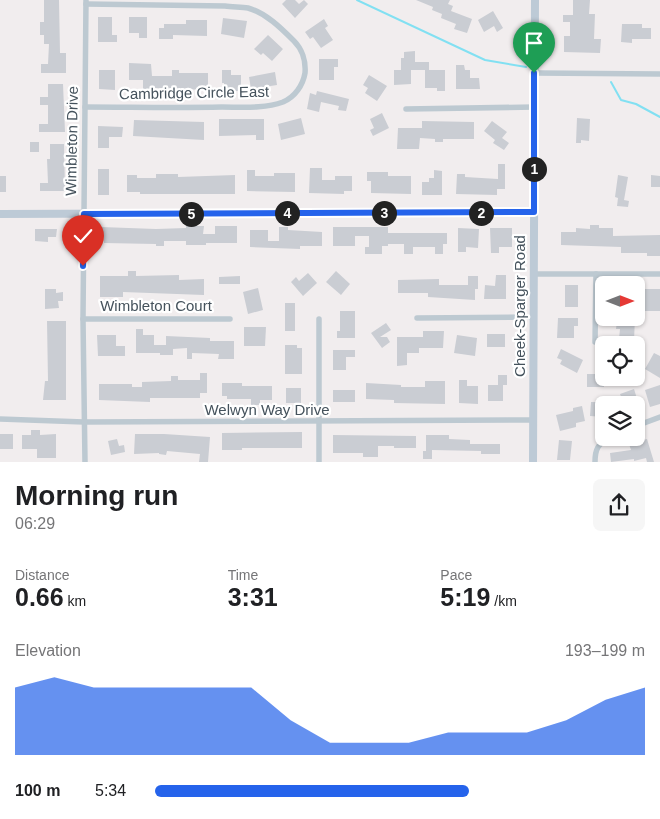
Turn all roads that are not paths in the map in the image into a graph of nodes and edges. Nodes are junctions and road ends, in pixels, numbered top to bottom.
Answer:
1 (535, 0) edge
2 (86, 2) edge
3 (534, 73) junction
4 (660, 74) edge
5 (85, 107) junction
6 (534, 107) junction
7 (406, 109) dead end
8 (534, 212) junction
9 (0, 214) edge
10 (84, 214) junction
11 (534, 274) junction
12 (596, 274) junction
13 (660, 274) edge
14 (534, 317) junction
15 (416, 318) dead end
16 (83, 319) junction
17 (230, 319) dead end
18 (319, 319) dead end
19 (595, 336) edge
20 (660, 417) edge
21 (0, 419) edge
22 (533, 420) junction
23 (84, 422) junction
24 (319, 422) junction
25 (645, 423) edge
26 (599, 446) edge
27 (85, 462) edge
28 (319, 462) edge
29 (533, 462) edge
30 (595, 462) edge

1 - 3 street, Cheek-Sparger Road
2 - 5 street, Wimbleton Drive
2 - 5 street, Cambridge Circle East
3 - 4 street
3 - 6 street, Cheek-Sparger Road
5 - 10 street, Wimbleton Drive
6 - 7 street
6 - 8 street, Cheek-Sparger Road
8 - 10 street
8 - 11 street, Cheek-Sparger Road
9 - 10 street
10 - 16 street, Wimbleton Drive
11 - 12 street
11 - 14 street, Cheek-Sparger Road
12 - 13 street
12 - 19 street
14 - 15 street
14 - 22 street, Cheek-Sparger Road
16 - 17 street, Wimbleton Court
16 - 23 street, Wimbleton Drive
18 - 24 street
20 - 25 street
21 - 23 street, Welwyn Way Drive
22 - 24 street, Welwyn Way Drive
22 - 29 street, Cheek-Sparger Road
23 - 24 street, Welwyn Way Drive
23 - 27 street, Wimbleton Drive
24 - 28 street
26 - 30 street

